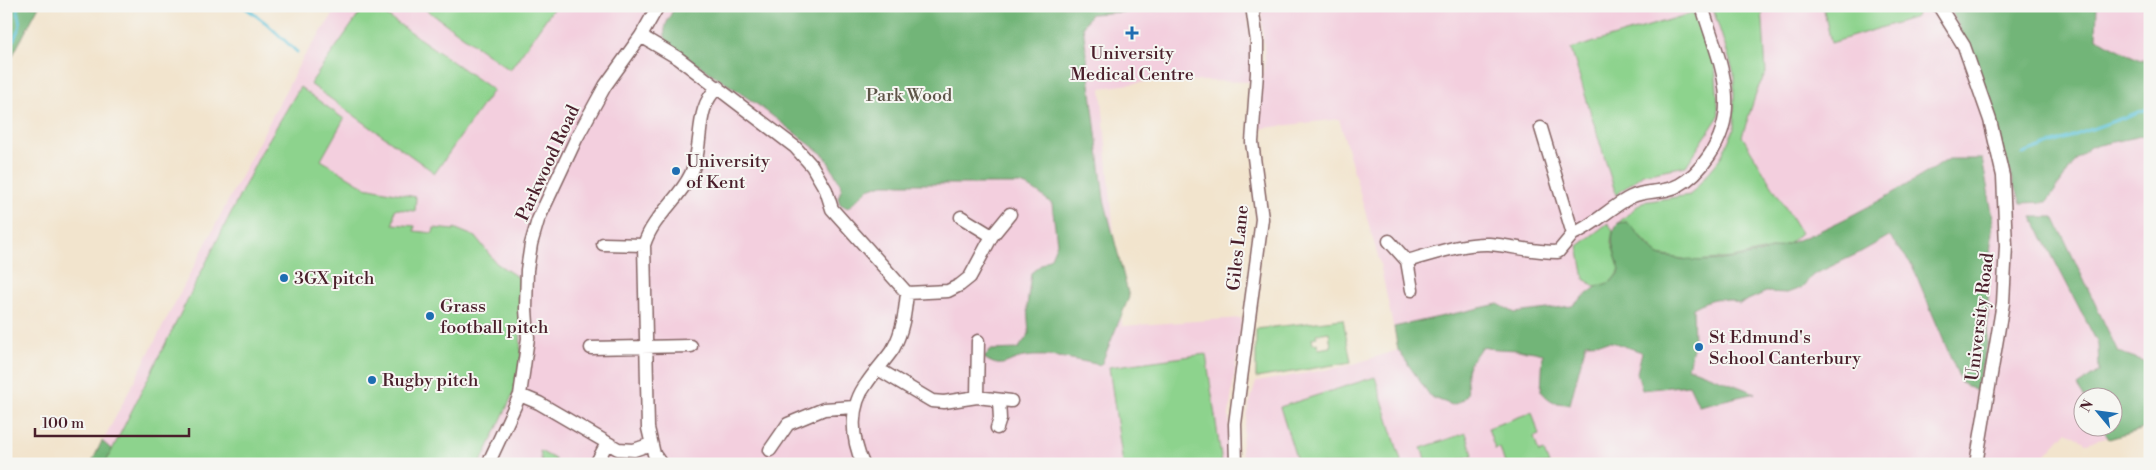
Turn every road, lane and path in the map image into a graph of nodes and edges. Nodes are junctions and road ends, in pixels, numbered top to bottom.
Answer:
1 (658, 6) edge
2 (1252, 6) edge
3 (1702, 6) edge
4 (1939, 6) edge
5 (641, 36) junction
6 (718, 87) junction
7 (1542, 128) dead end
8 (1010, 214) dead end
9 (961, 217) dead end
10 (1573, 234) junction
11 (992, 236) junction
12 (1389, 242) dead end
13 (604, 244) dead end
14 (644, 245) junction
15 (1407, 261) junction
16 (1412, 290) dead end
17 (907, 293) junction
18 (978, 341) dead end
19 (691, 346) dead end
20 (646, 347) junction
21 (592, 348) dead end
22 (878, 369) junction
23 (520, 395) junction
24 (977, 397) junction
25 (855, 407) junction
26 (997, 428) dead end
27 (607, 443) junction
28 (651, 444) junction
29 (770, 450) dead end
30 (488, 464) edge
31 (596, 464) edge
32 (661, 464) edge
33 (862, 464) edge
34 (1236, 464) edge
35 (1976, 464) edge

1 - 5 street, Parkwood Road
2 - 34 street, Giles Lane
3 - 10 street
4 - 35 street, University Road
5 - 6 street
5 - 23 street, Parkwood Road
6 - 14 street
6 - 17 street
7 - 10 street
8 - 11 street
9 - 11 street
10 - 15 street
11 - 17 street
12 - 15 street
13 - 14 street
14 - 20 street
15 - 16 street
17 - 22 street
18 - 24 street
19 - 20 street
20 - 21 street
20 - 28 street
22 - 24 street
22 - 25 street
23 - 27 street
23 - 30 street, Parkwood Road
24 - 26 street
25 - 29 street
25 - 33 street
27 - 28 street
27 - 31 street
28 - 32 street

